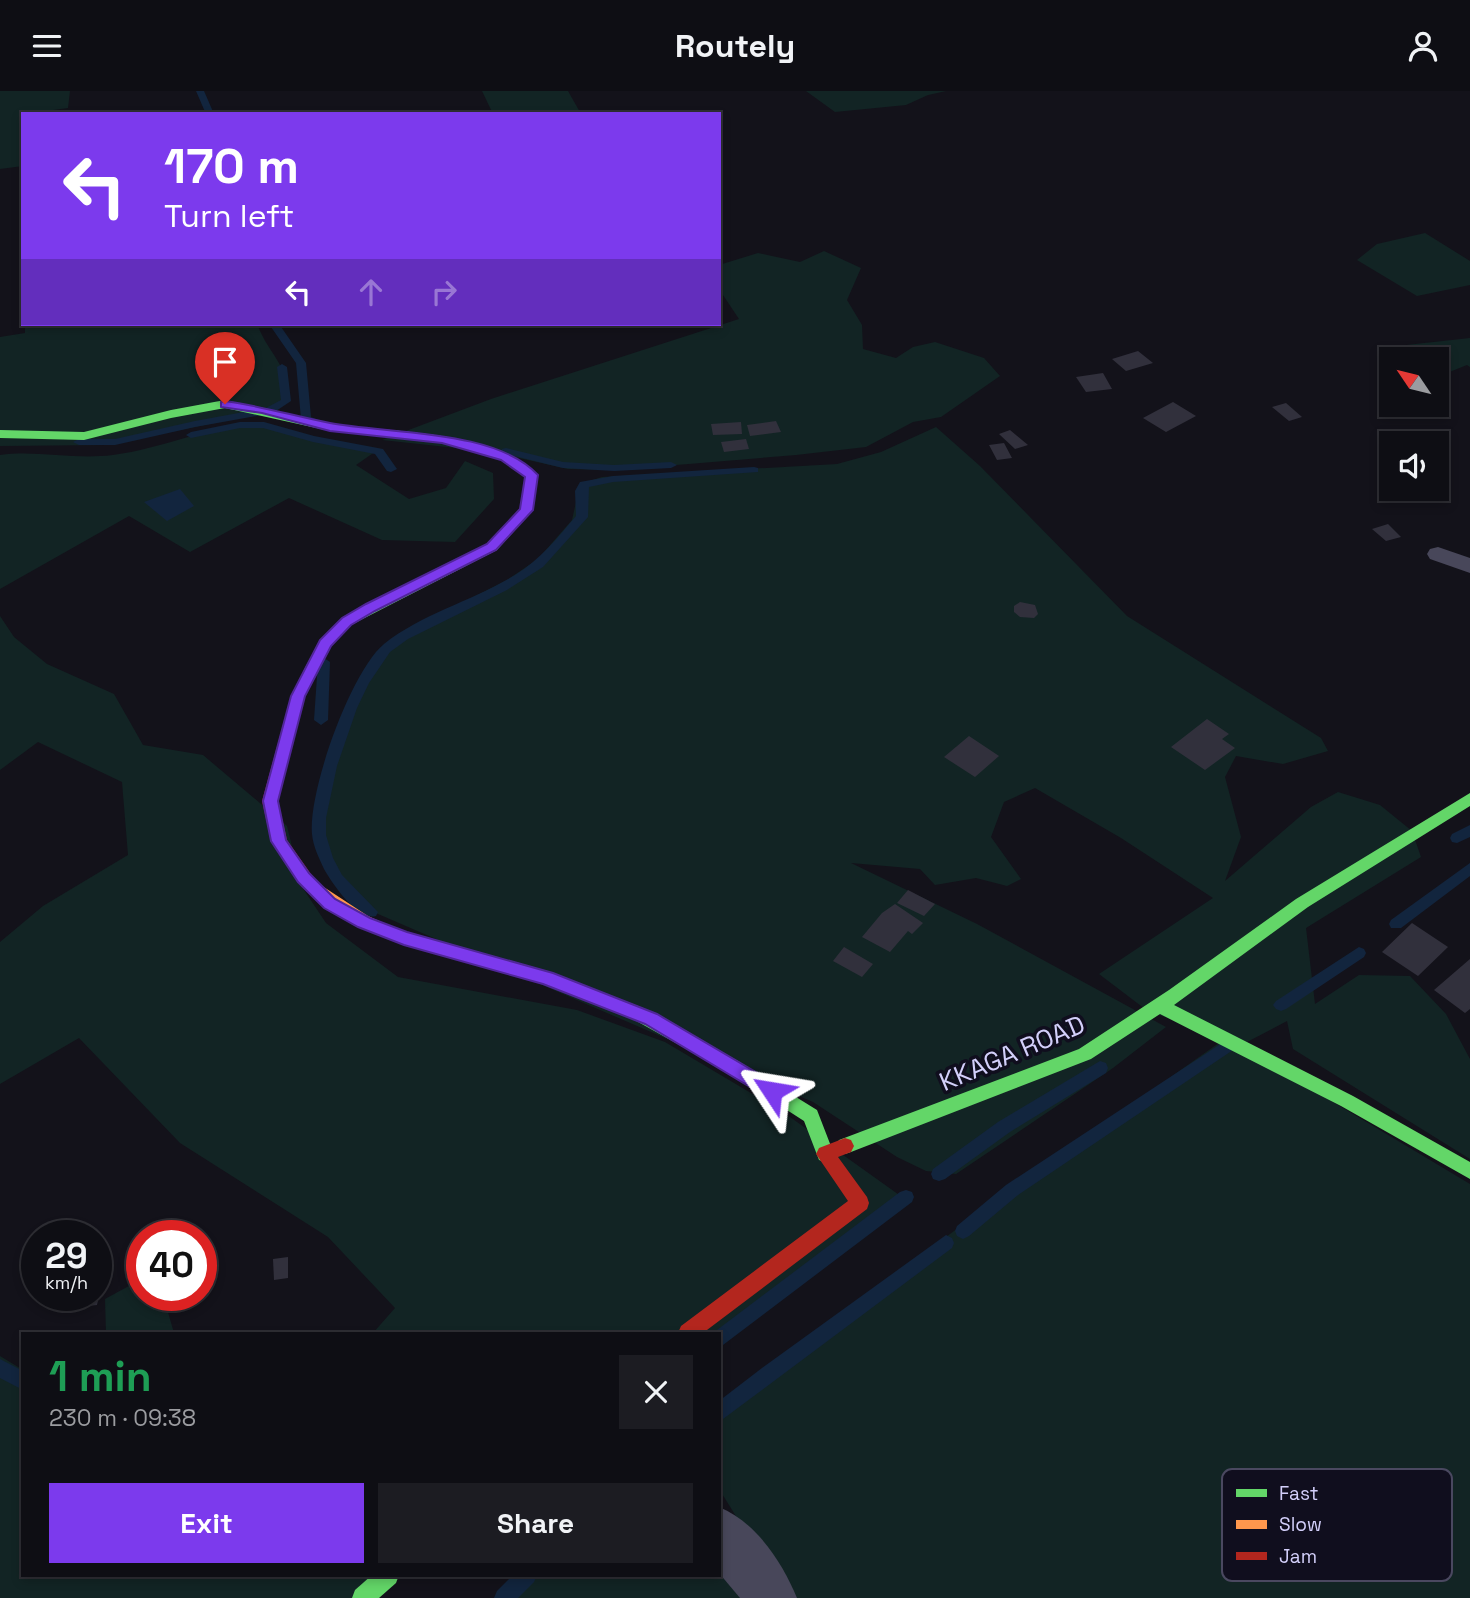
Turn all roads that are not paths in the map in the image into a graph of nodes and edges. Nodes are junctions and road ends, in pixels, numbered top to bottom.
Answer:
1 (0, 434) edge
2 (1438, 554) dead end
3 (1470, 566) edge
4 (1470, 799) edge
5 (1160, 1006) junction
6 (825, 1154) junction
7 (1470, 1171) edge
8 (689, 1332) edge
9 (721, 1535) edge
10 (386, 1577) edge
11 (363, 1598) edge
12 (771, 1598) edge

1 - 6 street
2 - 3 lane
4 - 5 street, KKAGA ROAD
5 - 6 street, KKAGA ROAD
5 - 7 street
6 - 8 street
9 - 12 street
10 - 11 street

